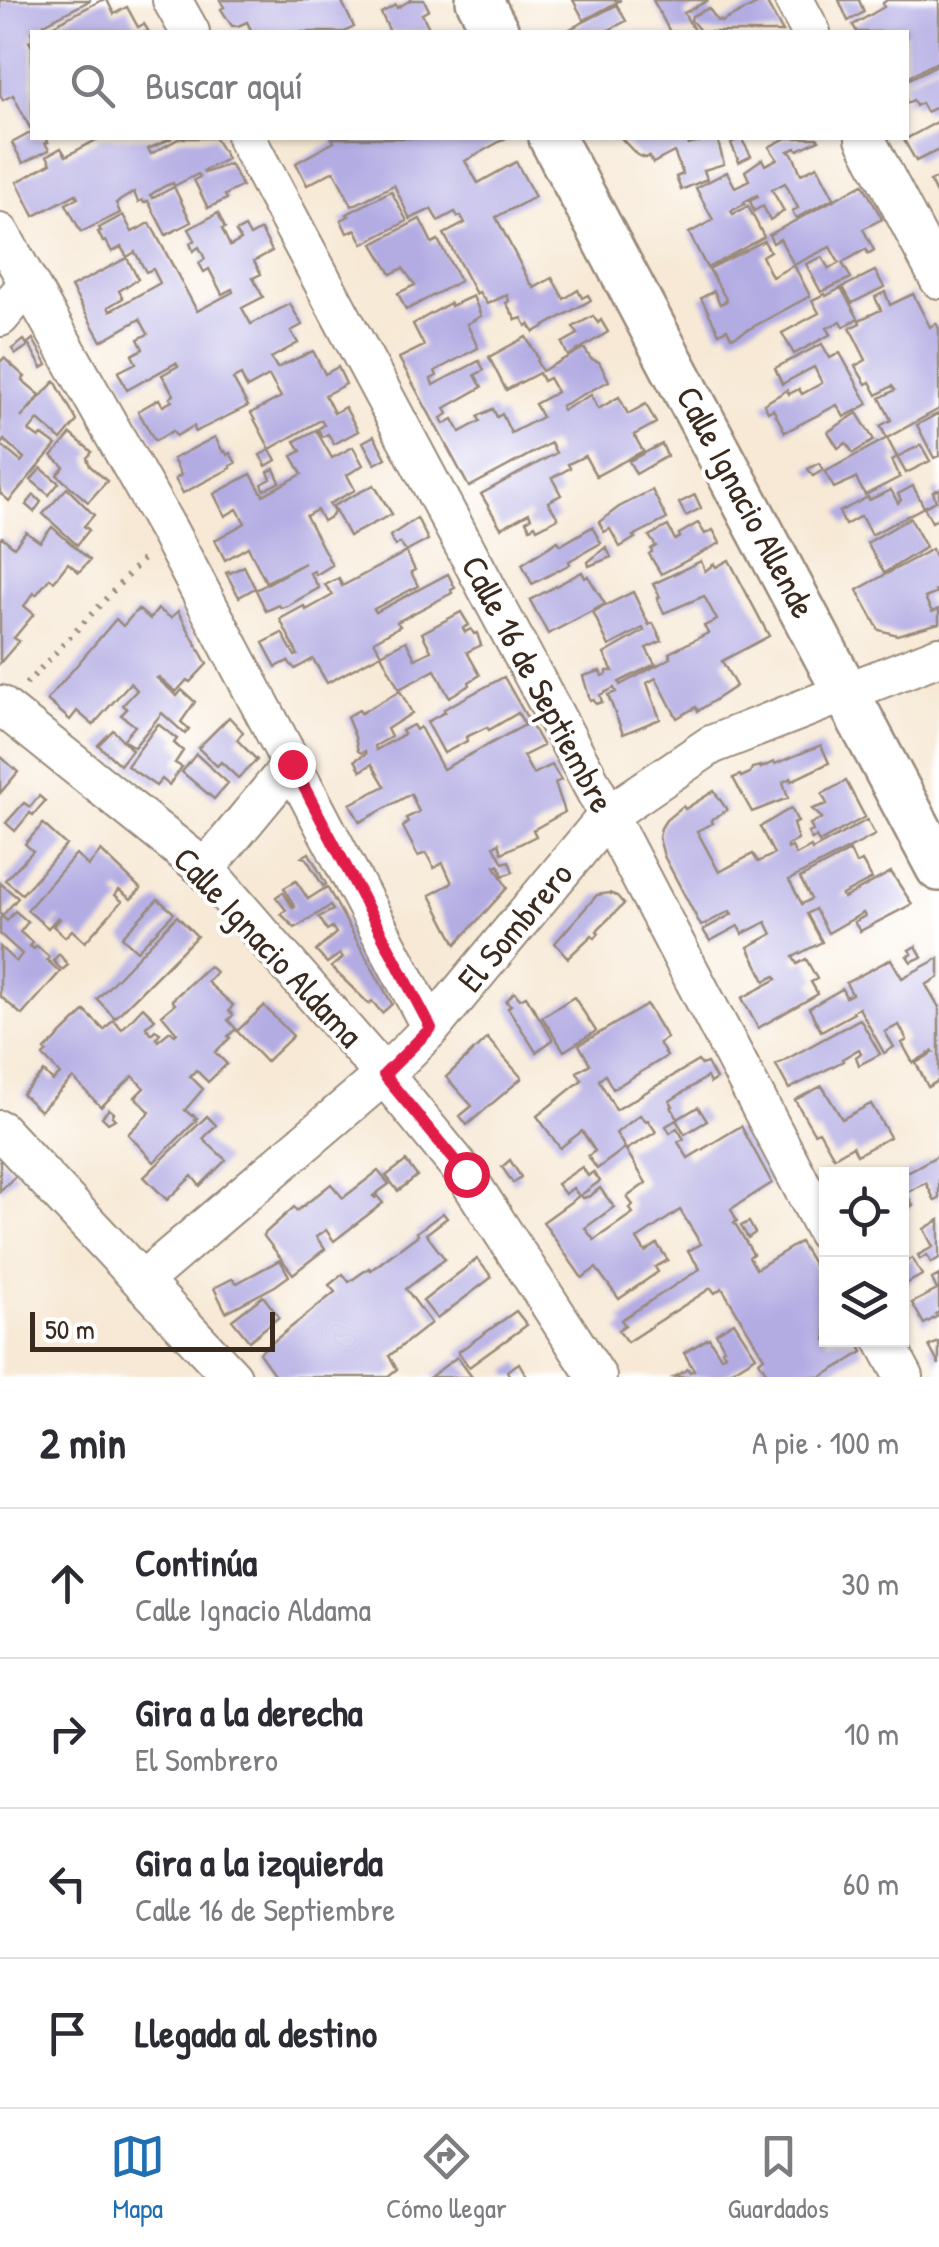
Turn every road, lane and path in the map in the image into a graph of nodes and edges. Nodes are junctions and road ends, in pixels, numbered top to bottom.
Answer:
1 (172, 0) edge
2 (479, 0) edge
3 (794, 0) edge
4 (189, 30) edge
5 (495, 30) edge
6 (810, 30) edge
7 (247, 140) edge
8 (553, 140) edge
9 (867, 140) edge
10 (0, 232) edge
11 (939, 279) edge
12 (28, 284) junction
13 (0, 317) edge
14 (169, 532) junction
15 (939, 656) edge
16 (846, 690) junction
17 (2, 706) edge
18 (292, 764) junction
19 (608, 816) junction
20 (939, 868) edge
21 (205, 869) junction
22 (431, 1028) junction
23 (384, 1075) junction
24 (0, 1130) edge
25 (819, 1219) edge
26 (142, 1280) junction
27 (888, 1347) edge
28 (232, 1377) edge
29 (598, 1377) edge
30 (904, 1377) edge

1 - 4 street
2 - 5 street
3 - 6 street
7 - 19 street, Calle 16 de Septiembre
8 - 16 street, Calle Ignacio Allende
9 - 11 street
10 - 12 street
12 - 13 street
12 - 14 street
14 - 17 path
14 - 18 street
15 - 16 street, El Sombrero
16 - 19 street, El Sombrero
16 - 20 street, Calle Ignacio Allende
17 - 21 street, Calle Ignacio Aldama
18 - 21 street
18 - 22 street
19 - 22 street, El Sombrero
19 - 25 street, Calle 16 de Septiembre
21 - 23 street, Calle Ignacio Aldama
22 - 23 street, El Sombrero
23 - 26 street, El Sombrero
23 - 29 street, Calle Ignacio Aldama
24 - 26 street
26 - 28 street
27 - 30 street

